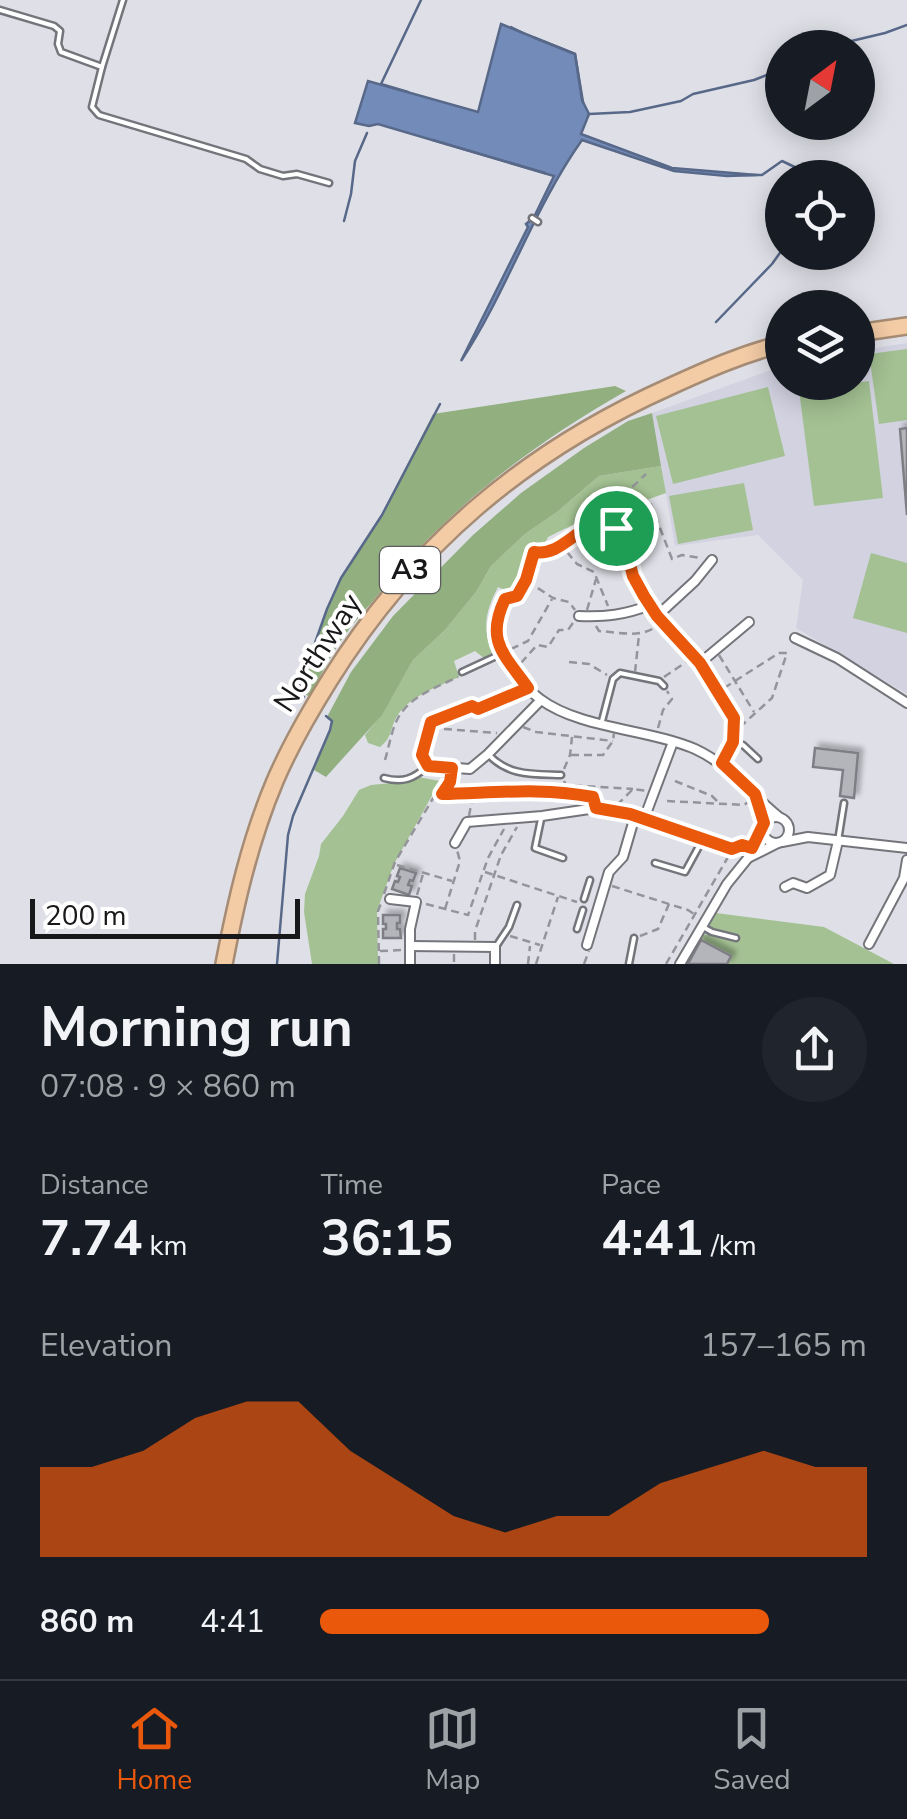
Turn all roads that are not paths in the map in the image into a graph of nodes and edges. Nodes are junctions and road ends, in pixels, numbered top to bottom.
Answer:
1 (122, 0) edge
2 (0, 10) edge
3 (102, 67) junction
4 (329, 183) dead end
5 (907, 326) edge
6 (875, 330) edge
7 (765, 349) edge
8 (562, 546) road end
9 (712, 560) road end
10 (505, 599) road end
11 (650, 605) junction
12 (584, 616) road end
13 (659, 619) junction
14 (750, 622) dead end
15 (799, 643) dead end
16 (503, 653) junction
17 (696, 660) junction
18 (462, 672) road end
19 (662, 683) road end
20 (541, 700) junction
21 (907, 703) edge
22 (601, 724) junction
23 (734, 737) junction
24 (672, 742) junction
25 (488, 754) junction
26 (758, 760) dead end
27 (722, 763) junction
28 (428, 766) joint
29 (561, 775) road end
30 (384, 778) dead end
31 (758, 798) junction
32 (844, 802) dead end
33 (542, 816) junction
34 (780, 816) junction
35 (640, 818) junction
36 (788, 824) junction
37 (764, 827) junction
38 (808, 837) junction
39 (703, 839) junction
40 (838, 841) junction
41 (780, 842) junction
42 (455, 844) road end
43 (731, 848) road end
44 (907, 848) edge
45 (564, 858) dead end
46 (748, 858) junction
47 (907, 860) edge
48 (655, 863) dead end
49 (590, 880) dead end
50 (784, 887) dead end
51 (390, 899) dead end
52 (581, 901) road end
53 (517, 905) dead end
54 (582, 910) dead end
55 (579, 921) junction
56 (593, 926) junction
57 (702, 926) junction
58 (577, 929) dead end
59 (634, 938) road end
60 (736, 938) dead end
61 (868, 944) dead end
62 (588, 945) road end
63 (410, 946) junction
64 (495, 947) junction
65 (224, 964) edge
66 (410, 964) edge
67 (495, 964) edge
68 (629, 964) edge
69 (680, 964) edge

1 - 3 lane
2 - 3 lane
3 - 4 lane
5 - 6 highway
7 - 65 highway, Northway / A3
8 - 11 street
9 - 13 street
10 - 16 street
11 - 12 street
11 - 13 street
13 - 17 street
14 - 17 street
15 - 21 street
16 - 18 lane
16 - 20 street
17 - 23 street
19 - 22 lane
20 - 22 street
20 - 25 street
22 - 24 street
23 - 26 lane
23 - 27 street
24 - 27 street
24 - 35 street
25 - 28 street
25 - 29 lane
27 - 31 street
28 - 30 lane
31 - 34 street
31 - 37 street
32 - 40 lane
33 - 35 street
33 - 42 street
33 - 45 lane
34 - 36 street
34 - 37 street
35 - 39 street
35 - 56 street
36 - 38 street
36 - 41 street
37 - 41 street
37 - 46 street
38 - 40 street
38 - 41 street
39 - 43 street
39 - 48 lane
40 - 44 street
40 - 50 street
41 - 46 street
46 - 57 street
47 - 61 street
49 - 52 lane
51 - 63 street
53 - 64 lane
54 - 55 lane
55 - 56 lane
55 - 58 lane
56 - 62 street
57 - 60 lane
57 - 69 street
59 - 68 lane
63 - 64 street
63 - 66 street
64 - 67 street

